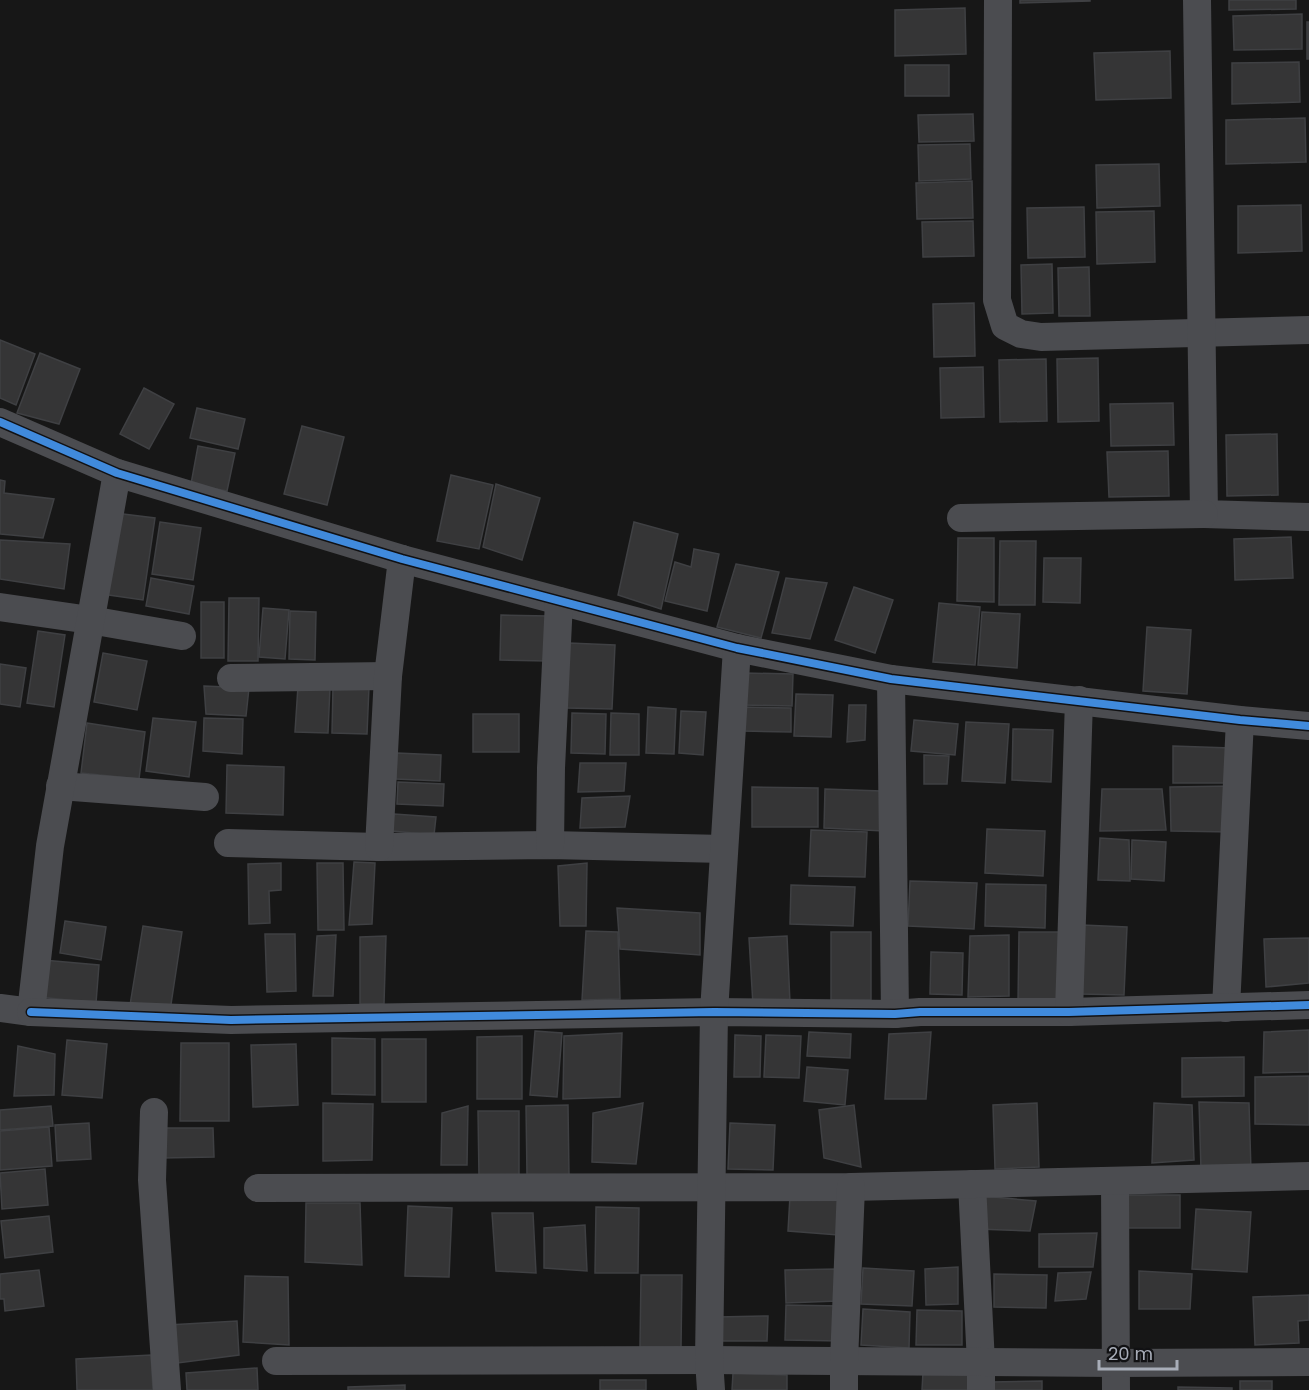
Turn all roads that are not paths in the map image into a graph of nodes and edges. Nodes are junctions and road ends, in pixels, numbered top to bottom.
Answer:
1 (998, 0) edge
2 (1197, 0) edge
3 (1309, 330) edge
4 (1200, 332) junction
5 (0, 422) edge
6 (117, 473) junction
7 (1204, 514) junction
8 (1309, 517) edge
9 (962, 518) dead end
10 (402, 559) junction
11 (560, 601) junction
12 (0, 607) edge
13 (90, 620) junction
14 (182, 636) dead end
15 (736, 648) junction
16 (388, 676) junction
17 (231, 678) dead end
18 (891, 679) junction
19 (1079, 700) junction
20 (1240, 720) junction
21 (1309, 726) edge
22 (60, 786) junction
23 (205, 797) dead end
24 (228, 843) dead end
25 (550, 845) junction
26 (379, 847) junction
27 (724, 849) junction
28 (1309, 1005) edge
29 (0, 1008) edge
30 (1226, 1008) junction
31 (31, 1012) junction
32 (714, 1012) junction
33 (1069, 1012) junction
34 (895, 1014) junction
35 (154, 1112) dead end
36 (1309, 1176) edge
37 (1115, 1181) junction
38 (972, 1184) junction
39 (712, 1187) junction
40 (851, 1187) junction
41 (258, 1188) dead end
42 (710, 1360) junction
43 (276, 1361) dead end
44 (844, 1362) junction
45 (1309, 1362) edge
46 (981, 1376) edge
47 (1116, 1377) edge
48 (167, 1390) edge
49 (711, 1390) edge
50 (844, 1390) edge

1 - 4 street
2 - 4 street
3 - 4 street
4 - 7 street
5 - 6 street
6 - 10 street
6 - 13 street
7 - 8 street
7 - 9 street
10 - 11 street
10 - 16 street
11 - 15 street
11 - 25 street
12 - 13 street
13 - 14 street
13 - 22 street
15 - 18 street
15 - 27 street
16 - 17 street
16 - 26 street
18 - 19 street
18 - 34 street
19 - 20 street
19 - 33 street
20 - 21 street
20 - 30 street
22 - 23 street
22 - 31 street
24 - 26 street
25 - 26 street
25 - 27 street
27 - 32 street
28 - 30 street
29 - 31 street
30 - 33 street
31 - 32 street
32 - 34 street
32 - 39 street
33 - 34 street
35 - 48 street
36 - 37 street
37 - 38 street
37 - 47 street
38 - 40 street
38 - 46 street
39 - 40 street
39 - 41 street
39 - 42 street
40 - 44 street
42 - 43 street
42 - 44 street
42 - 49 street
44 - 46 street
44 - 50 street
45 - 47 street
46 - 47 street

